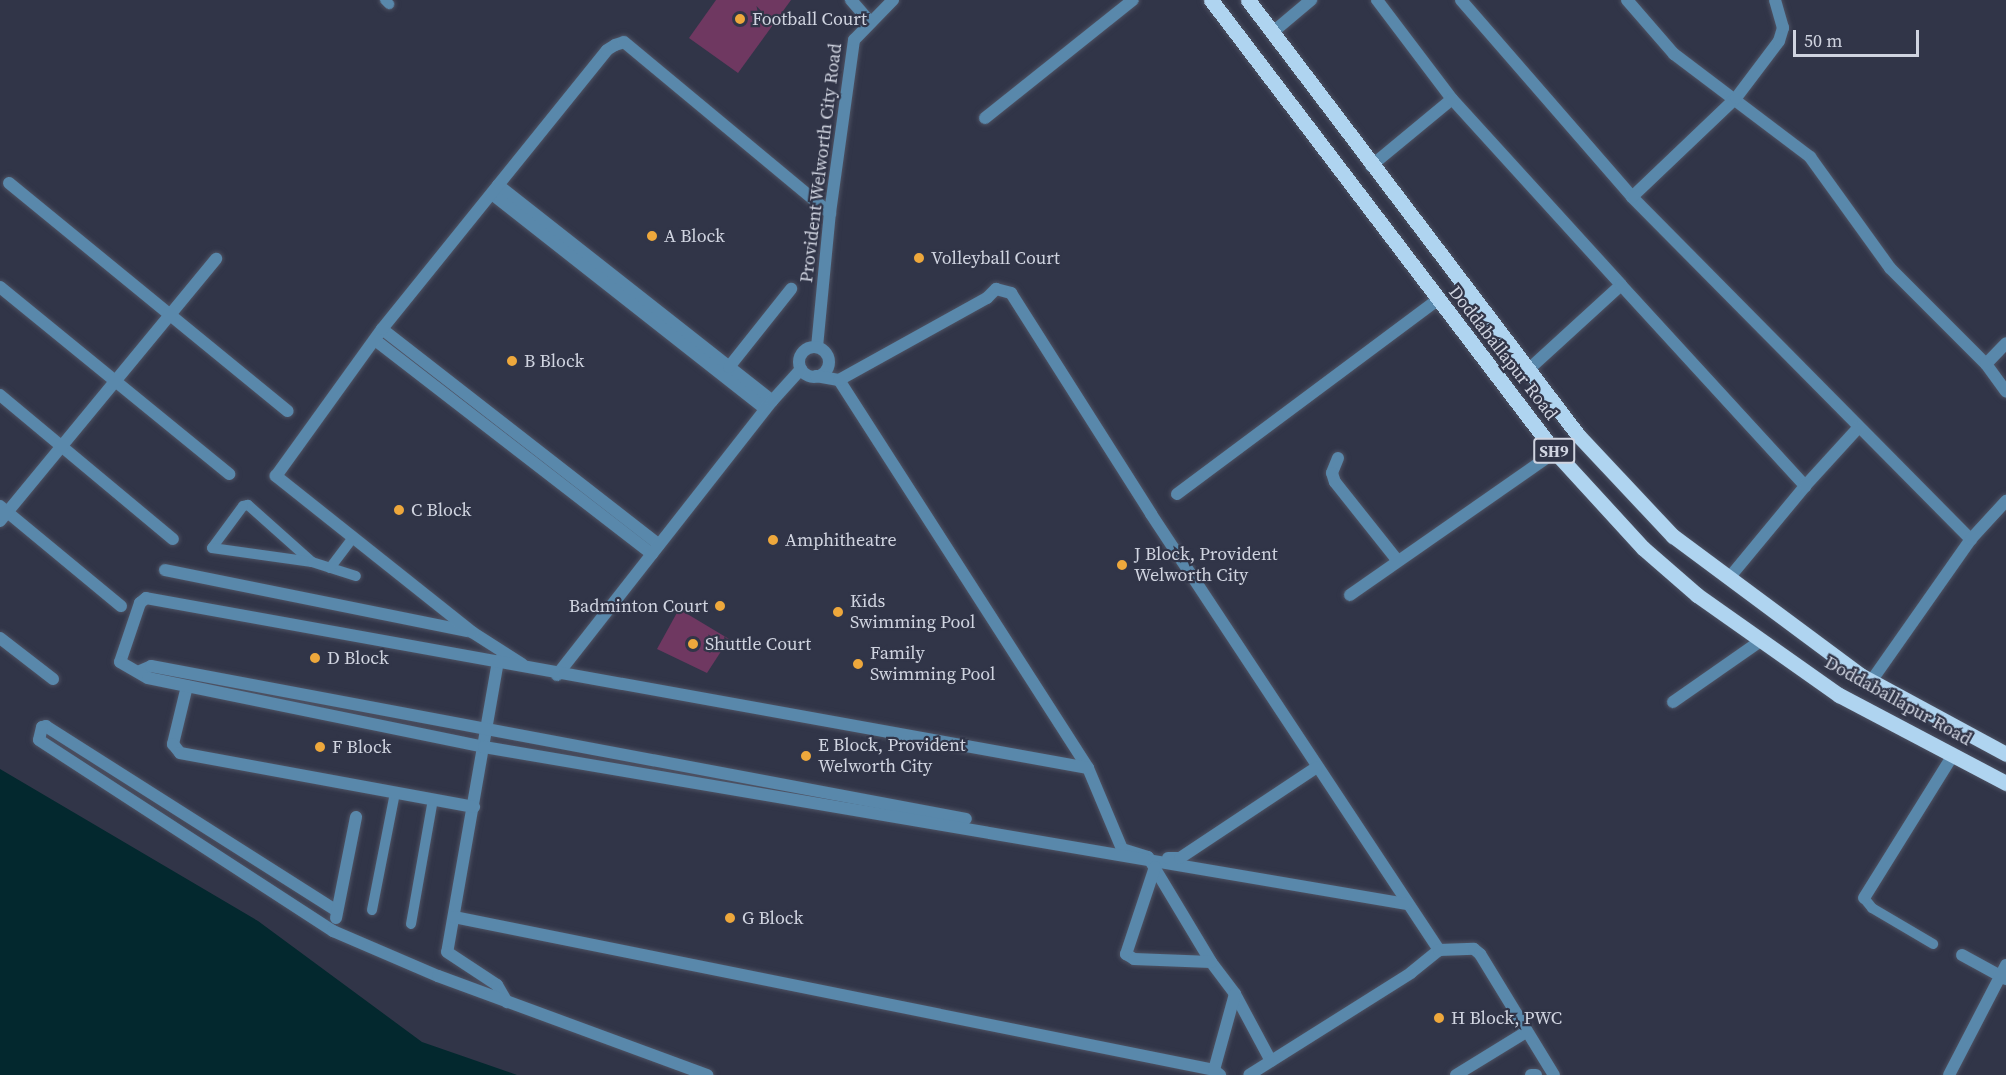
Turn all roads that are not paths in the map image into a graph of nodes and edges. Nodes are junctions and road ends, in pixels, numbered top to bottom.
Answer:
1 (851, 0) edge
2 (893, 0) edge
3 (1133, 0) edge
4 (1211, 0) edge
5 (1248, 0) edge
6 (1311, 0) edge
7 (1377, 0) edge
8 (1461, 0) edge
9 (1627, 0) edge
10 (1775, 0) edge
11 (869, 21) junction
12 (1272, 32) junction
13 (1736, 98) junction
14 (1452, 99) junction
15 (985, 118) dead end
16 (1371, 166) junction
17 (9, 183) dead end
18 (495, 190) junction
19 (1632, 197) junction
20 (830, 213) junction
21 (216, 259) dead end
22 (1621, 285) junction
23 (0, 287) edge
24 (791, 289) dead end
25 (1437, 300) junction
26 (170, 314) junction
27 (382, 329) junction
28 (375, 340) junction
29 (2006, 343) edge
30 (817, 347) junction
31 (1986, 364) junction
32 (729, 367) junction
33 (801, 369) junction
34 (1528, 370) junction
35 (816, 376) junction
36 (839, 380) junction
37 (115, 381) junction
38 (2006, 392) edge
39 (0, 395) edge
40 (769, 405) junction
41 (288, 411) dead end
42 (1858, 428) junction
43 (62, 446) junction
44 (1555, 452) junction
45 (1338, 458) dead end
46 (229, 474) dead end
47 (1805, 486) junction
48 (1177, 494) dead end
49 (2006, 501) edge
50 (2, 513) edge
51 (173, 538) dead end
52 (352, 538) junction
53 (1971, 538) junction
54 (656, 549) junction
55 (1397, 560) junction
56 (312, 562) junction
57 (330, 568) junction
58 (165, 570) dead end
59 (356, 576) dead end
60 (1729, 578) junction
61 (1350, 595) dead end
62 (121, 606) dead end
63 (472, 632) junction
64 (0, 639) edge
65 (1762, 640) junction
66 (498, 661) junction
67 (531, 669) junction
68 (140, 671) junction
69 (557, 675) junction
70 (53, 679) dead end
71 (1872, 680) junction
72 (188, 686) junction
73 (1673, 702) dead end
74 (487, 728) junction
75 (484, 747) junction
76 (2006, 754) edge
77 (1953, 755) junction
78 (1317, 767) junction
79 (1088, 768) junction
80 (2006, 783) edge
81 (395, 793) junction
82 (433, 800) junction
83 (474, 807) junction
84 (356, 817) dead end
85 (1122, 849) junction
86 (1153, 861) junction
87 (1864, 898) joint
88 (1406, 904) junction
89 (372, 910) dead end
90 (337, 911) junction
91 (453, 917) junction
92 (411, 924) dead end
93 (333, 931) junction
94 (1934, 944) dead end
95 (1439, 950) junction
96 (1962, 955) dead end
97 (1211, 962) junction
98 (2004, 973) edge
99 (1236, 994) junction
100 (507, 1002) junction
101 (1526, 1032) junction
102 (1271, 1061) junction
103 (1217, 1073) edge
104 (706, 1075) edge
105 (1249, 1075) edge
106 (1456, 1075) edge
107 (1554, 1075) edge
108 (1949, 1075) edge

1 - 11 street
2 - 11 street, Provident Welworth City Road
3 - 15 street
4 - 25 main road, Doddaballapur Road / SH9
5 - 12 main road, Doddaballapur Road / SH9
6 - 12 street
7 - 14 street
8 - 19 street
9 - 13 street
10 - 13 street
11 - 20 street, Provident Welworth City Road
12 - 16 main road, Doddaballapur Road / SH9
13 - 19 street
13 - 31 street
14 - 16 street
14 - 22 street
16 - 34 main road, Doddaballapur Road / SH9
17 - 26 street
18 - 20 street
18 - 27 street
18 - 32 street
18 - 40 street
19 - 42 street
20 - 30 street, Provident Welworth City Road
21 - 26 street
22 - 34 street
22 - 47 street
23 - 37 street
24 - 32 street
25 - 44 main road, Doddaballapur Road / SH9
25 - 48 street
26 - 37 street
26 - 41 street
27 - 28 street
27 - 54 street
28 - 52 street
28 - 54 street
29 - 31 street
30 - 33 street
30 - 35 street
31 - 38 street
32 - 40 street
33 - 35 street
33 - 40 street
34 - 60 main road, Doddaballapur Road / SH9
35 - 36 street
36 - 78 street
36 - 79 street
37 - 43 street
37 - 46 street
39 - 43 street
40 - 54 street
42 - 47 street
42 - 53 street
43 - 50 street
43 - 51 street
44 - 55 street
44 - 65 main road, Doddaballapur Road / SH9
45 - 55 street
47 - 60 street
49 - 53 street
50 - 62 street
52 - 57 lane
52 - 63 street
53 - 71 street
54 - 69 street
55 - 61 street
56 - 56 lane
56 - 57 lane
57 - 59 lane
58 - 63 street
60 - 71 main road, Doddaballapur Road / SH9
63 - 67 street
64 - 70 street
65 - 73 street
65 - 77 main road, Doddaballapur Road / SH9
66 - 67 street
66 - 68 street
66 - 74 street
67 - 69 street
68 - 72 street
68 - 74 street
69 - 79 street
71 - 76 main road, Doddaballapur Road / SH9
72 - 75 street
72 - 81 street
74 - 75 street
74 - 85 street
75 - 83 street
75 - 86 street
77 - 80 main road, Doddaballapur Road / SH9
77 - 87 street
78 - 86 street
78 - 88 street
79 - 85 street
81 - 82 street
81 - 89 lane
82 - 83 street
82 - 92 lane
83 - 91 street
84 - 90 street
85 - 86 street
86 - 88 street
86 - 97 street
86 - 97 street
87 - 94 lane
88 - 95 street
90 - 93 street
90 - 93 street
91 - 100 street
91 - 103 street
93 - 100 street
95 - 101 street
95 - 102 street
96 - 98 street
97 - 99 street
98 - 108 street
99 - 102 street
99 - 103 street
100 - 104 street
101 - 106 street
101 - 107 street
102 - 105 street

